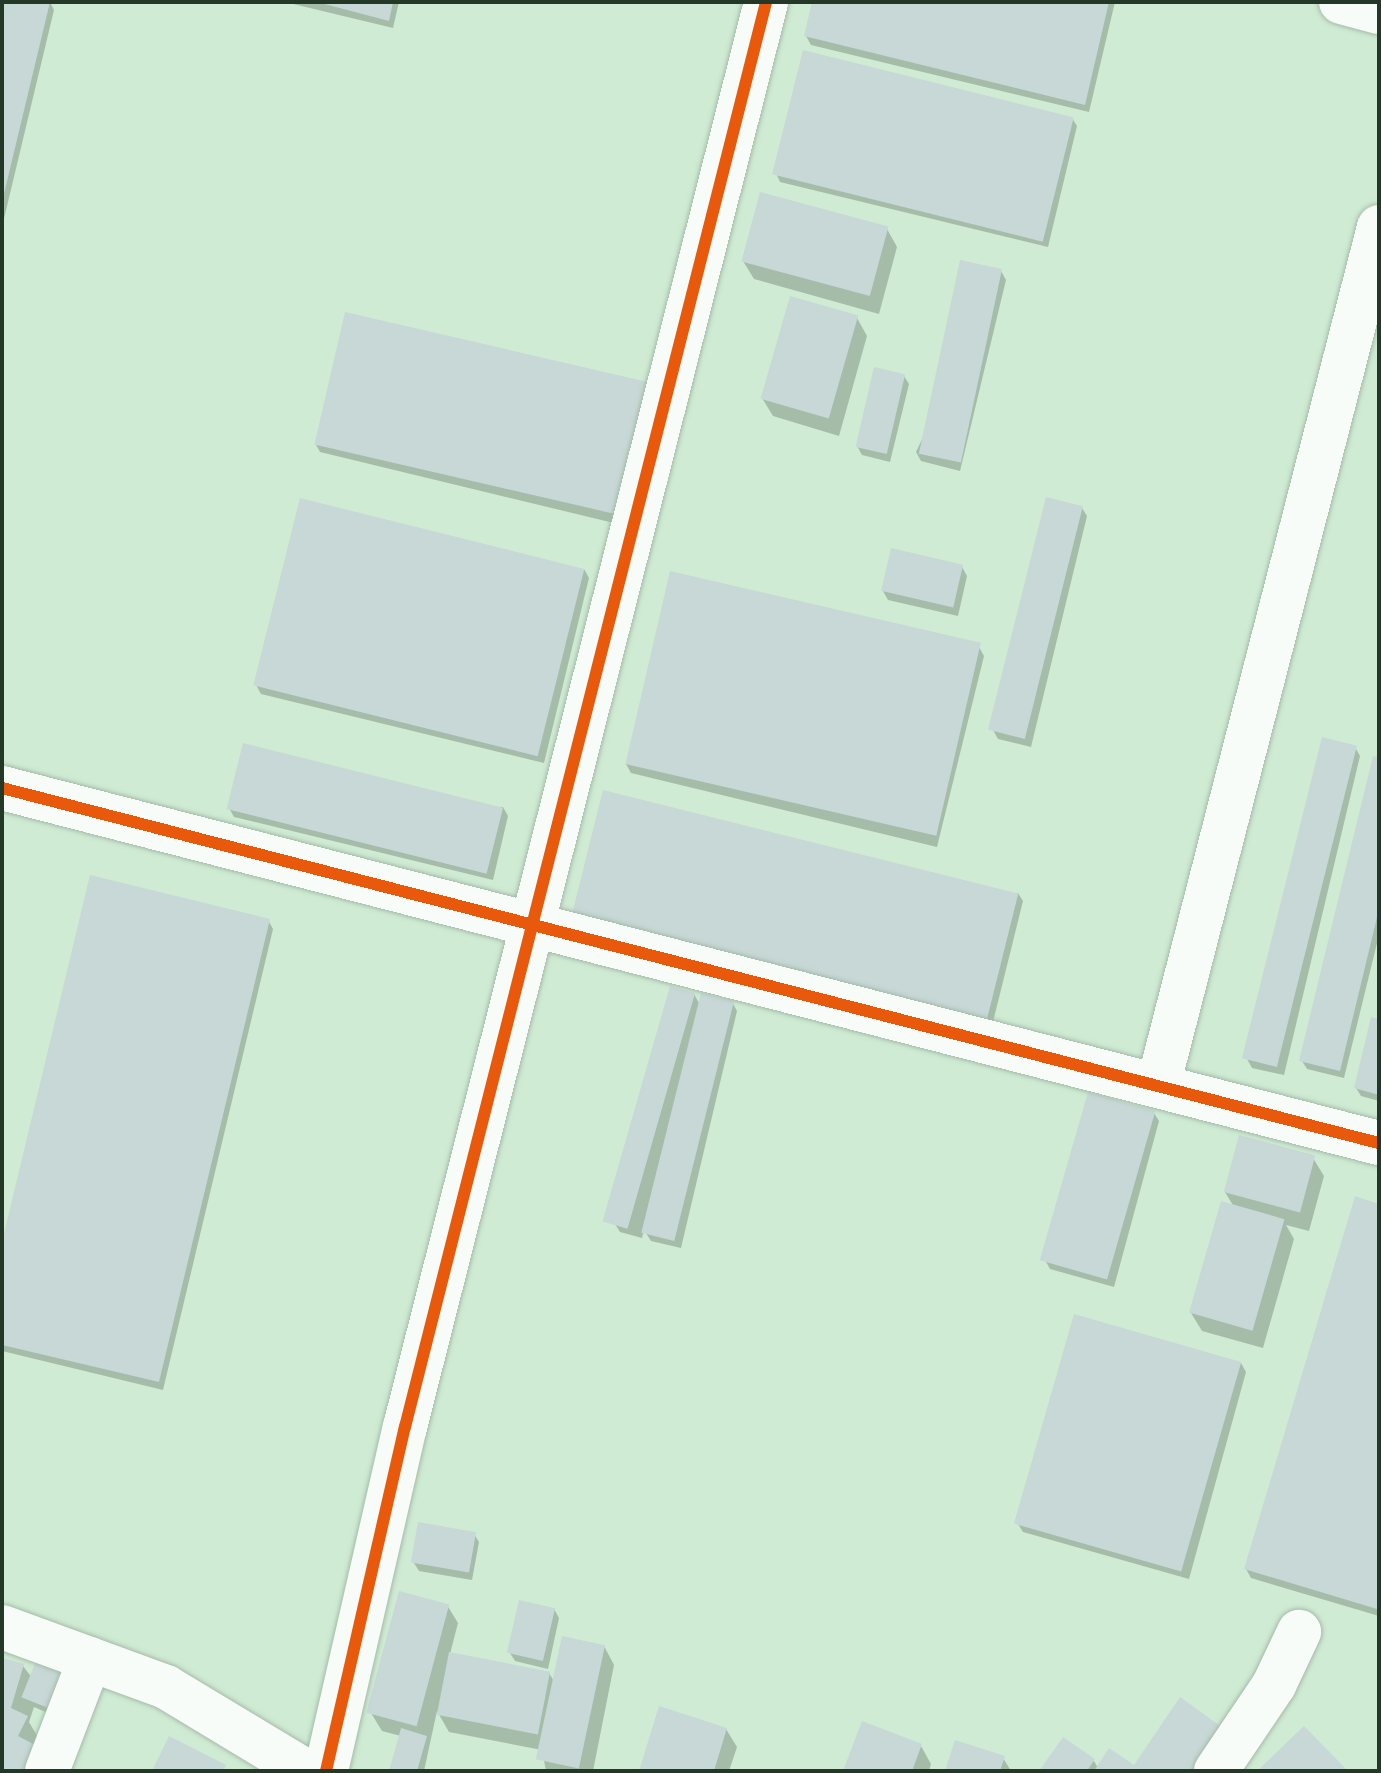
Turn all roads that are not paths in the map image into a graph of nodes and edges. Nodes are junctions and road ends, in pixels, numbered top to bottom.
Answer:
1 (766, 2) edge
2 (1341, 2) edge
3 (1379, 12) edge
4 (1379, 227) edge
5 (2, 788) edge
6 (533, 923) junction
7 (1158, 1086) junction
8 (1379, 1143) edge
9 (2, 1627) edge
10 (1299, 1632) dead end
11 (90, 1659) junction
12 (47, 1771) edge
13 (305, 1771) edge
14 (326, 1771) edge
15 (1216, 1771) edge

1 - 6 street
2 - 3 street
4 - 7 street
5 - 6 street
6 - 7 street
6 - 14 street
7 - 8 street
9 - 11 street
10 - 15 street
11 - 12 street
11 - 13 street

